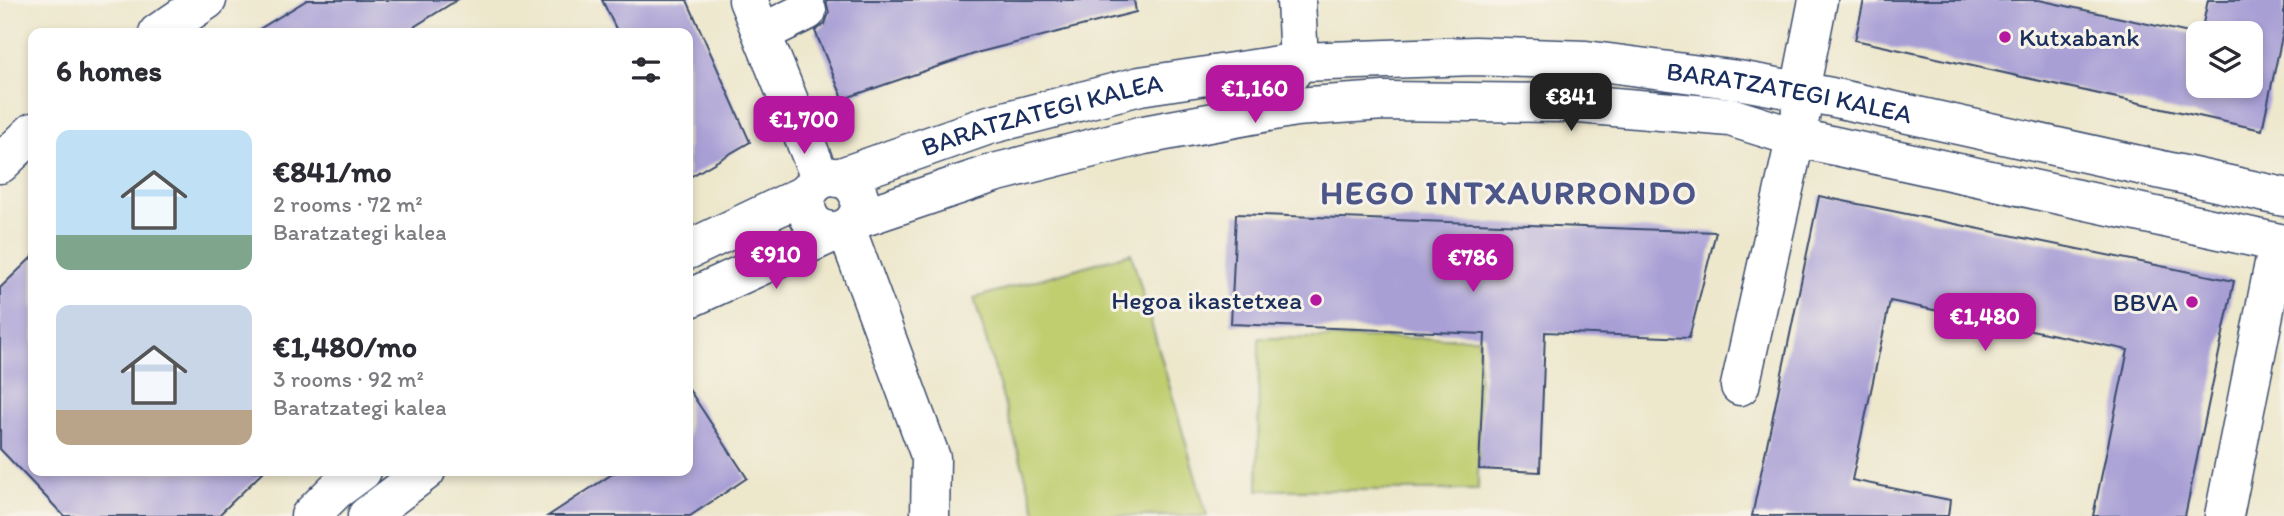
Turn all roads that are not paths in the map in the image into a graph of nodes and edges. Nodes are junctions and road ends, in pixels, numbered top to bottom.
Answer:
1 (207, 0) edge
2 (1296, 0) edge
3 (1818, 0) edge
4 (807, 11) dead end
5 (755, 17) edge
6 (165, 28) edge
7 (1299, 62) junction
8 (1800, 91) junction
9 (1144, 135) junction
10 (28, 137) edge
11 (1794, 137) junction
12 (0, 164) edge
13 (822, 184) junction
14 (2284, 197) edge
15 (846, 226) junction
16 (2281, 244) edge
17 (693, 248) edge
18 (693, 297) edge
19 (1740, 386) dead end
20 (355, 476) edge
21 (419, 476) edge
22 (310, 516) edge
23 (367, 516) edge
24 (930, 516) edge
25 (2224, 516) edge

1 - 6 street
2 - 7 street
3 - 8 street
4 - 5 street
5 - 13 street
7 - 8 street, BARATZATEGI KALEA
7 - 9 street
7 - 13 street, BARATZATEGI KALEA
8 - 11 street
8 - 14 street, BARATZATEGI KALEA
9 - 11 street, BARATZATEGI KALEA
9 - 15 street, BARATZATEGI KALEA
10 - 12 street
11 - 16 street, BARATZATEGI KALEA
11 - 19 street
13 - 15 street
13 - 17 street, BARATZATEGI KALEA
15 - 18 street, BARATZATEGI KALEA
15 - 24 street
16 - 25 street
20 - 22 street
21 - 23 street

